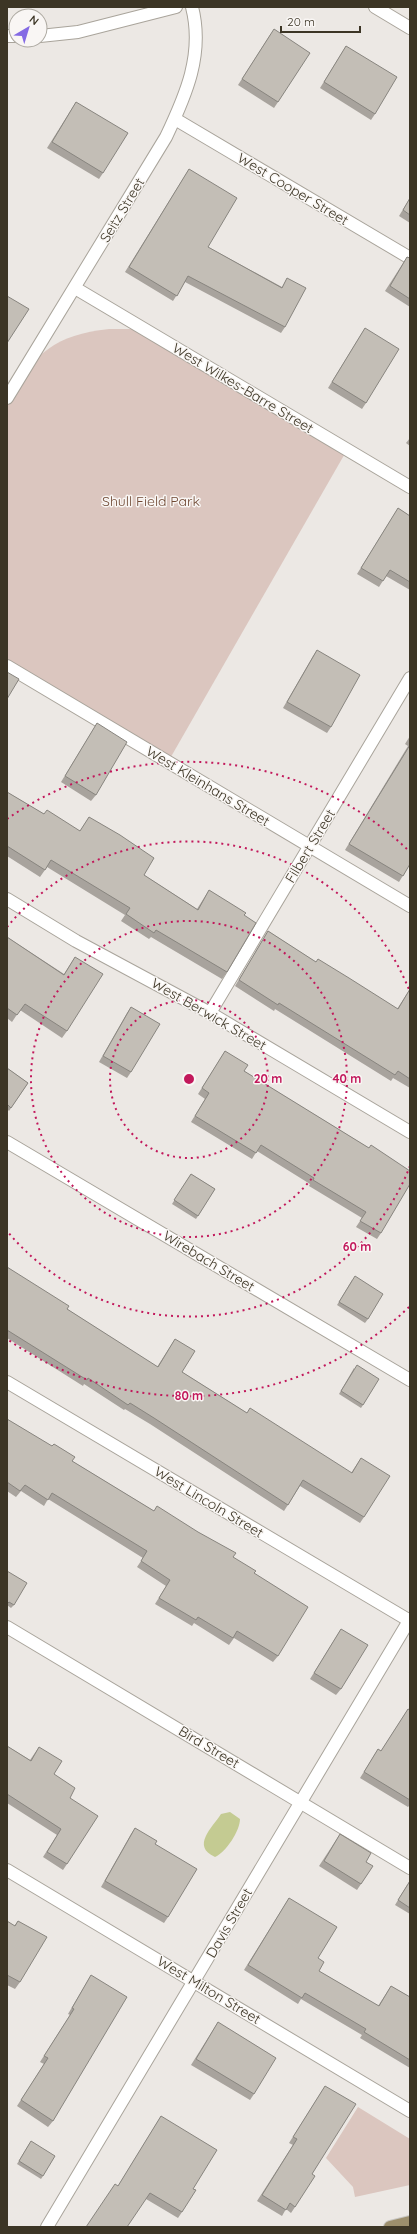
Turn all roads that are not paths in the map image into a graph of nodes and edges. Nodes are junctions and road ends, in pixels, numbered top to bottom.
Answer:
1 (176, 7) edge
2 (192, 7) edge
3 (375, 7) edge
4 (410, 28) edge
5 (48, 35) edge
6 (175, 119) junction
7 (410, 258) edge
8 (75, 288) junction
9 (7, 398) edge
10 (410, 487) edge
11 (7, 666) edge
12 (410, 678) edge
13 (405, 699) edge
14 (310, 847) junction
15 (7, 898) edge
16 (410, 906) edge
17 (210, 1013) junction
18 (410, 1132) edge
19 (7, 1142) edge
20 (410, 1380) edge
21 (7, 1382) edge
22 (410, 1620) edge
23 (7, 1627) edge
24 (300, 1802) junction
25 (410, 1868) edge
26 (7, 1870) edge
27 (194, 1982) junction
28 (410, 2111) edge
29 (410, 2222) edge
30 (47, 2227) edge
31 (390, 2227) edge

1 - 5 street
2 - 6 street, Seitz Street
3 - 4 street
6 - 7 street, West Cooper Street
6 - 8 street, Seitz Street
8 - 9 street, Seitz Street
8 - 10 street, West Wilkes-Barre Street
11 - 14 street, West Kleinhans Street
12 - 13 street, Filbert Street
13 - 14 street, Filbert Street
14 - 16 street, West Kleinhans Street
14 - 17 street, Filbert Street
15 - 17 street, West Berwick Street
17 - 18 street, West Berwick Street
19 - 20 street, Wirebach Street
21 - 22 street, West Lincoln Street
22 - 24 street, Davis Street
23 - 24 street, Bird Street
24 - 25 street, Bird Street
24 - 27 street, Davis Street
26 - 27 street, West Milton Street
27 - 28 street, West Milton Street
27 - 30 street, Davis Street
29 - 31 main road

